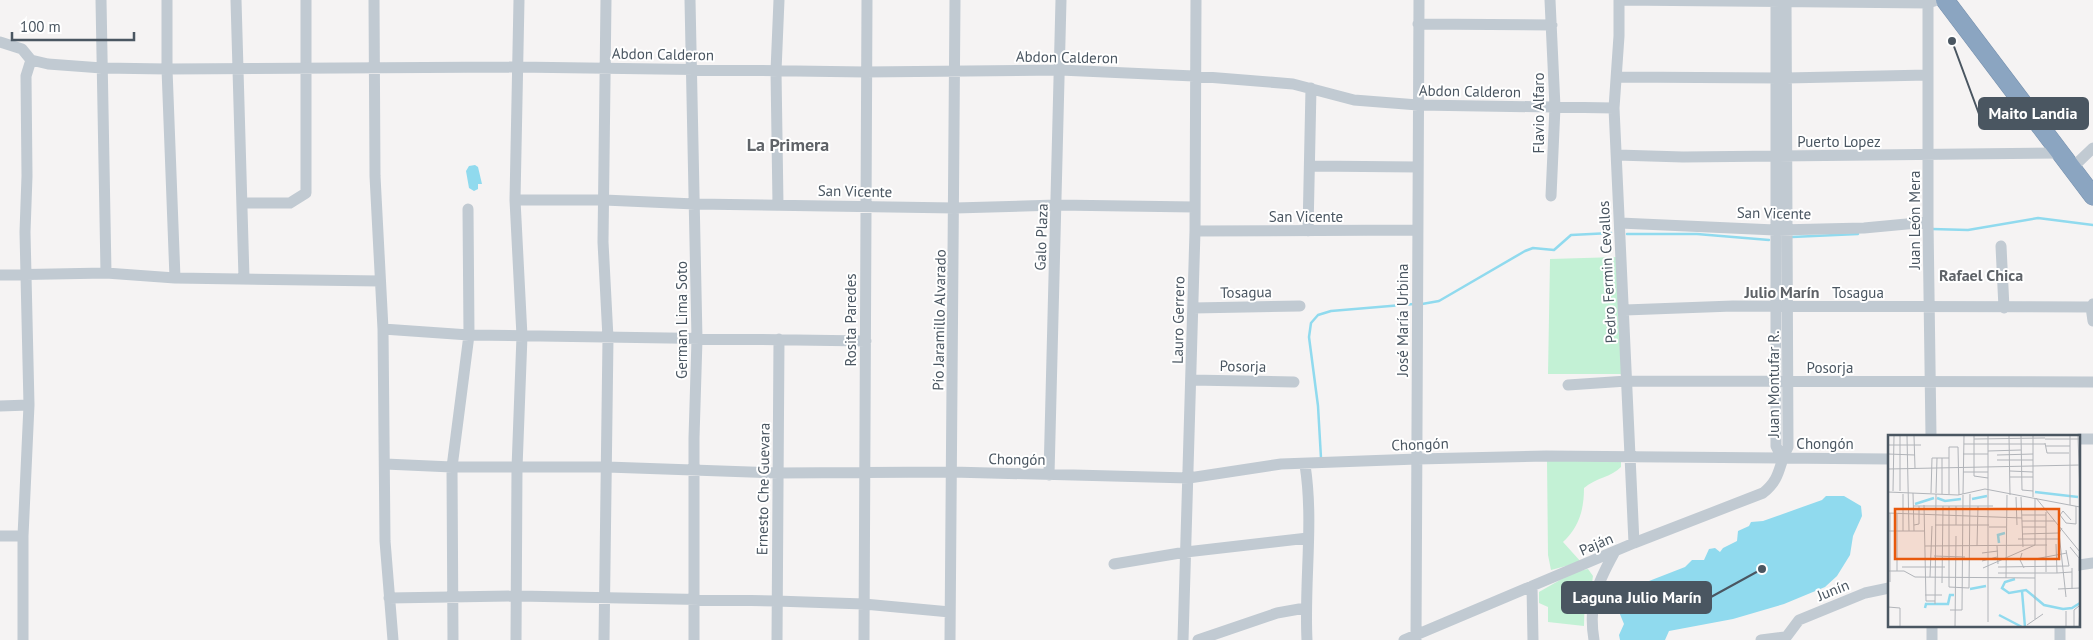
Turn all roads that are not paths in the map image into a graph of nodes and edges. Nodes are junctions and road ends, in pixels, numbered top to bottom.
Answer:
1 (101, 0) edge
2 (167, 0) edge
3 (236, 0) edge
4 (306, 0) edge
5 (374, 0) edge
6 (519, 0) edge
7 (606, 0) edge
8 (690, 0) edge
9 (779, 0) edge
10 (867, 0) edge
11 (955, 0) edge
12 (1061, 0) edge
13 (1196, 0) edge
14 (1419, 0) edge
15 (1550, 0) edge
16 (1619, 0) edge
17 (1781, 1) edge
18 (1937, 1) edge
19 (1418, 24) junction
20 (1552, 25) junction
21 (0, 42) edge
22 (31, 60) junction
23 (307, 67) junction
24 (517, 67) junction
25 (102, 68) junction
26 (376, 68) junction
27 (606, 68) junction
28 (236, 69) junction
29 (167, 70) junction
30 (690, 70) junction
31 (1060, 70) junction
32 (776, 71) junction
33 (953, 71) junction
34 (865, 72) junction
35 (1928, 75) junction
36 (1194, 76) junction
37 (1617, 77) junction
38 (1781, 78) junction
39 (1311, 88) junction
40 (1418, 105) junction
41 (1555, 107) junction
42 (1614, 108) junction
43 (2093, 148) edge
44 (2060, 153) junction
45 (1617, 155) junction
46 (1929, 155) junction
47 (1781, 156) junction
48 (1310, 166) junction
49 (1417, 167) junction
50 (2072, 168) junction
51 (1551, 196) dead end
52 (2093, 196) edge
53 (515, 200) junction
54 (604, 200) junction
55 (242, 203) junction
56 (695, 204) junction
57 (778, 205) junction
58 (1057, 205) junction
59 (864, 206) junction
60 (1194, 207) junction
61 (955, 208) junction
62 (468, 210) dead end
63 (1928, 222) junction
64 (1620, 223) junction
65 (1417, 230) junction
66 (1781, 230) junction
67 (1195, 231) junction
68 (1308, 231) junction
69 (2001, 246) dead end
70 (106, 274) junction
71 (0, 275) edge
72 (26, 275) junction
73 (175, 278) junction
74 (244, 278) junction
75 (380, 280) junction
76 (2092, 305) edge
77 (1300, 306) dead end
78 (1781, 306) junction
79 (1929, 307) junction
80 (1193, 308) junction
81 (2004, 308) junction
82 (1625, 310) junction
83 (2093, 321) edge
84 (383, 328) junction
85 (469, 335) junction
86 (522, 336) junction
87 (608, 338) junction
88 (697, 339) junction
89 (780, 339) junction
90 (866, 341) junction
91 (1191, 380) junction
92 (1627, 381) junction
93 (1294, 382) dead end
94 (1782, 382) junction
95 (2093, 382) edge
96 (1931, 383) junction
97 (1568, 385) dead end
98 (29, 405) junction
99 (0, 406) edge
100 (1932, 435) edge
101 (2080, 439) edge
102 (2093, 439) edge
103 (1629, 457) junction
104 (1782, 458) junction
105 (1417, 459) junction
106 (1888, 459) edge
107 (385, 464) junction
108 (1305, 464) junction
109 (452, 467) junction
110 (607, 467) junction
111 (517, 468) junction
112 (694, 469) junction
113 (952, 472) junction
114 (778, 473) junction
115 (865, 474) junction
116 (1049, 475) junction
117 (1189, 478) junction
118 (0, 536) edge
119 (23, 536) junction
120 (1308, 538) junction
121 (1634, 544) junction
122 (1186, 552) junction
123 (1614, 553) junction
124 (2093, 563) edge
125 (1114, 564) dead end
126 (2080, 565) edge
127 (1532, 586) junction
128 (1888, 588) edge
129 (518, 596) junction
130 (454, 597) junction
131 (390, 598) junction
132 (605, 598) junction
133 (694, 601) junction
134 (776, 601) junction
135 (864, 604) junction
136 (1305, 608) junction
137 (950, 612) junction
138 (1787, 635) edge
139 (1416, 637) edge
140 (23, 640) edge
141 (393, 640) edge
142 (454, 640) edge
143 (516, 640) edge
144 (604, 640) edge
145 (694, 640) edge
146 (777, 640) edge
147 (864, 640) edge
148 (950, 640) edge
149 (1183, 640) edge
150 (1198, 640) edge
151 (1307, 640) edge
152 (1404, 640) edge
153 (1533, 640) edge
154 (1594, 640) edge
155 (1761, 640) edge

1 - 25 street
2 - 29 street
3 - 28 street
4 - 23 street
5 - 26 street
6 - 24 street
7 - 27 street
8 - 30 street, German Lima Soto
9 - 32 street
10 - 34 street, Rosita Paredes
11 - 33 street, Pío Jaramillo Alvarado
12 - 31 street, Galo Plaza
13 - 36 street, Lauro Gerrero
14 - 19 street, José María Urbina
15 - 20 street, Flavio Alfaro
16 - 17 street
16 - 37 street, Pedro Fermin Cevallos
17 - 18 street
17 - 38 street, Juan Montufar R.
18 - 35 street, Juan León Mera
18 - 44 highway
19 - 20 street
19 - 40 street, José María Urbina
20 - 41 street, Flavio Alfaro
21 - 22 street
22 - 25 street, Abdon Calderon
22 - 72 street
23 - 26 street, Abdon Calderon
23 - 28 street, Abdon Calderon
23 - 55 street
24 - 26 street, Abdon Calderon
24 - 27 street, Abdon Calderon
24 - 53 street
25 - 29 street, Abdon Calderon
25 - 70 street
26 - 75 street
27 - 30 street, Abdon Calderon
27 - 54 street
28 - 29 street, Abdon Calderon
28 - 55 street
29 - 73 street
30 - 32 street, Abdon Calderon
30 - 56 street, German Lima Soto
31 - 33 street, Abdon Calderon
31 - 36 street, Abdon Calderon
31 - 58 street, Galo Plaza
32 - 34 street, Abdon Calderon
32 - 57 street
33 - 34 street, Abdon Calderon
33 - 61 street, Pío Jaramillo Alvarado
34 - 59 street, Rosita Paredes
35 - 38 street
35 - 46 street, Juan León Mera
36 - 39 street, Abdon Calderon
36 - 60 street, Lauro Gerrero
37 - 38 street
37 - 42 street, Pedro Fermin Cevallos
38 - 47 street, Juan Montufar R.
39 - 40 street, Abdon Calderon
39 - 48 street
40 - 41 street, Abdon Calderon
40 - 49 street, José María Urbina
41 - 42 street, Abdon Calderon
41 - 51 street, Flavio Alfaro
42 - 45 street, Pedro Fermin Cevallos
43 - 50 street
44 - 46 street, Puerto Lopez
44 - 50 highway
45 - 47 street, Puerto Lopez
45 - 64 street, Pedro Fermin Cevallos
46 - 47 street, Puerto Lopez
46 - 63 street, Juan León Mera
47 - 66 street, Juan Montufar R.
48 - 49 street
48 - 68 street
49 - 65 street, José María Urbina
50 - 52 highway
53 - 54 street, San Vicente
53 - 86 street
54 - 56 street, San Vicente
54 - 87 street
55 - 74 street
56 - 57 street, San Vicente
56 - 88 street, German Lima Soto
57 - 59 street, San Vicente
58 - 60 street, San Vicente
58 - 61 street, San Vicente
58 - 116 street, Galo Plaza
59 - 61 street, San Vicente
59 - 90 street, Rosita Paredes
60 - 67 street, Lauro Gerrero
61 - 113 street, Pío Jaramillo Alvarado
62 - 85 street
63 - 66 street, San Vicente
63 - 79 street, Juan León Mera
64 - 66 street, San Vicente
64 - 82 street, Pedro Fermin Cevallos
65 - 68 street, San Vicente
65 - 105 street, José María Urbina
66 - 78 street, Juan Montufar R.
67 - 68 street, San Vicente
67 - 80 street, Lauro Gerrero
69 - 81 street
70 - 72 street
70 - 73 street
71 - 72 street
72 - 98 street
73 - 74 street
74 - 75 street
75 - 84 street
76 - 81 street, Tosagua
76 - 83 street
77 - 80 street, Tosagua
78 - 79 street, Tosagua
78 - 82 street, Tosagua
78 - 94 street, Juan Montufar R.
79 - 81 street, Tosagua
79 - 96 street, Juan León Mera
80 - 91 street, Lauro Gerrero
82 - 92 street, Pedro Fermin Cevallos
84 - 85 street
84 - 107 street
85 - 86 street
85 - 109 street
86 - 87 street
86 - 111 street
87 - 88 street
87 - 110 street
88 - 89 street
88 - 112 street, German Lima Soto
89 - 90 street
89 - 114 street, Ernesto Che Guevara
90 - 115 street, Rosita Paredes
91 - 93 street, Posorja
91 - 117 street, Lauro Gerrero
92 - 94 street, Posorja
92 - 97 street, Posorja
92 - 103 street, Pedro Fermin Cevallos
94 - 96 street, Posorja
94 - 104 street, Juan Montufar R.
95 - 96 street, Posorja
96 - 100 street, Juan León Mera
98 - 99 street
98 - 119 street
101 - 102 street
103 - 104 street, Chongón
103 - 105 street, Chongón
103 - 121 street, Pedro Fermin Cevallos
104 - 106 street, Chongón
104 - 121 street, Paján
105 - 108 street, Chongón
105 - 139 street, José María Urbina
107 - 109 street, Chongón
107 - 131 street
108 - 117 street, Chongón
108 - 120 street
109 - 111 street, Chongón
109 - 130 street
110 - 111 street, Chongón
110 - 112 street, Chongón
110 - 132 street
111 - 129 street
112 - 114 street, Chongón
112 - 133 street, German Lima Soto
113 - 115 street, Chongón
113 - 116 street, Chongón
113 - 137 street, Pío Jaramillo Alvarado
114 - 115 street, Chongón
114 - 134 street, Ernesto Che Guevara
115 - 135 street, Rosita Paredes
116 - 117 street, Chongón
117 - 122 street, Lauro Gerrero
118 - 119 street
119 - 140 street
120 - 122 street
120 - 136 street
121 - 123 street, Paján
122 - 125 street
122 - 149 street, Lauro Gerrero
123 - 127 street, Paján
123 - 154 street
124 - 126 street
127 - 139 street, Paján
127 - 153 street
128 - 138 street, Junín
129 - 130 street
129 - 132 street
129 - 143 street
130 - 131 street
130 - 142 street
131 - 141 street
132 - 133 street
132 - 144 street
133 - 134 street
133 - 145 street, German Lima Soto
134 - 135 street
134 - 146 street, Ernesto Che Guevara
135 - 137 street
135 - 147 street, Rosita Paredes
136 - 150 street
136 - 151 street
137 - 148 street, Pío Jaramillo Alvarado
138 - 155 street
139 - 152 street, Paján

